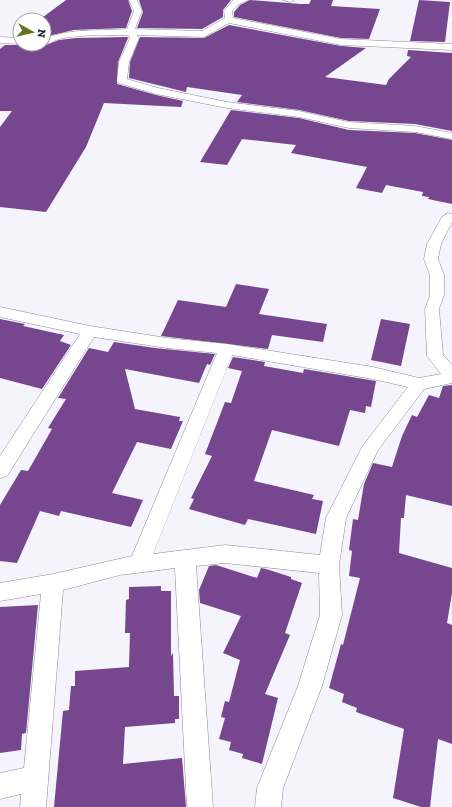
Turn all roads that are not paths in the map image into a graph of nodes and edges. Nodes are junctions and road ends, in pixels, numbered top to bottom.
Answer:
1 (133, 0) edge
2 (245, 0) edge
3 (228, 20) junction
4 (130, 32) junction
5 (52, 39) edge
6 (0, 40) edge
7 (12, 41) edge
8 (452, 47) edge
9 (452, 136) edge
10 (448, 217) dead end
11 (0, 312) edge
12 (90, 331) junction
13 (227, 349) junction
14 (452, 376) edge
15 (419, 384) junction
16 (0, 471) edge
17 (185, 558) junction
18 (138, 565) junction
19 (329, 565) junction
20 (53, 584) junction
21 (0, 592) edge
22 (36, 778) junction
23 (0, 786) edge
24 (33, 807) edge
25 (200, 807) edge
26 (268, 807) edge

1 - 4 street
2 - 3 street
3 - 4 street
3 - 8 street
4 - 5 street
4 - 9 street
6 - 7 street
10 - 14 street
11 - 12 street
12 - 13 street
12 - 16 street
13 - 15 street
13 - 18 street
14 - 15 street
15 - 19 street
17 - 18 street
17 - 19 street
17 - 25 street
18 - 20 street
19 - 26 street
20 - 21 street
20 - 22 street
22 - 23 street
22 - 24 street

